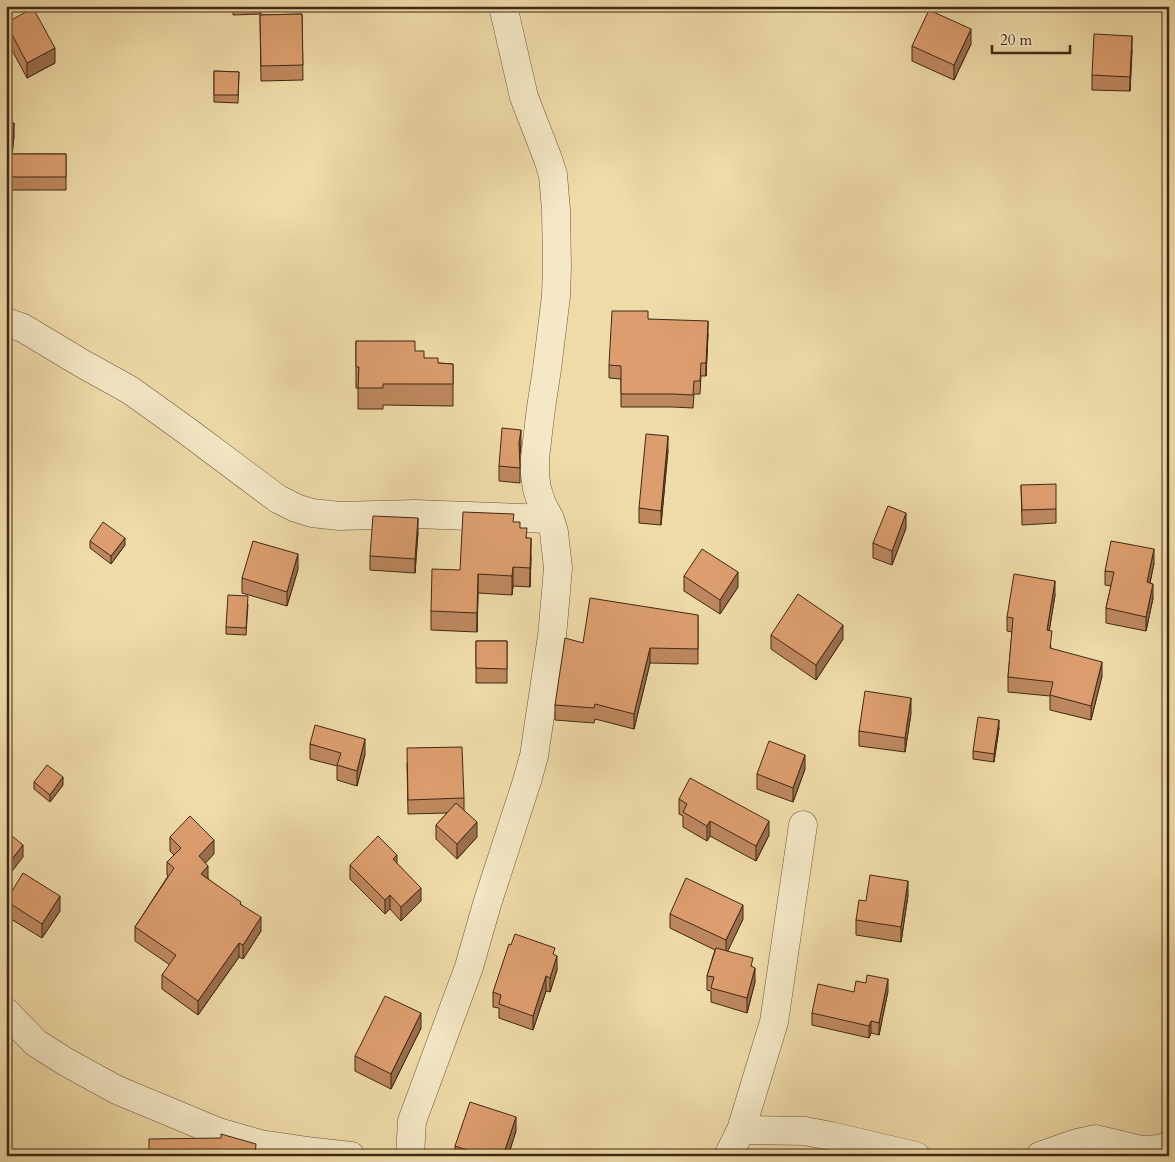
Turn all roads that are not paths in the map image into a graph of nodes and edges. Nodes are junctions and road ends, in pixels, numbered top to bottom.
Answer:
1 (503, 6) edge
2 (6, 322) edge
3 (550, 519) junction
4 (803, 825) dead end
5 (6, 1012) edge
6 (741, 1130) junction
7 (1169, 1146) edge
8 (351, 1156) edge
9 (410, 1156) edge
10 (728, 1156) edge
11 (916, 1156) edge
12 (1040, 1156) edge

1 - 3 street
2 - 3 street
3 - 9 street
4 - 6 street
5 - 8 street
6 - 10 street
6 - 11 street
7 - 12 street

